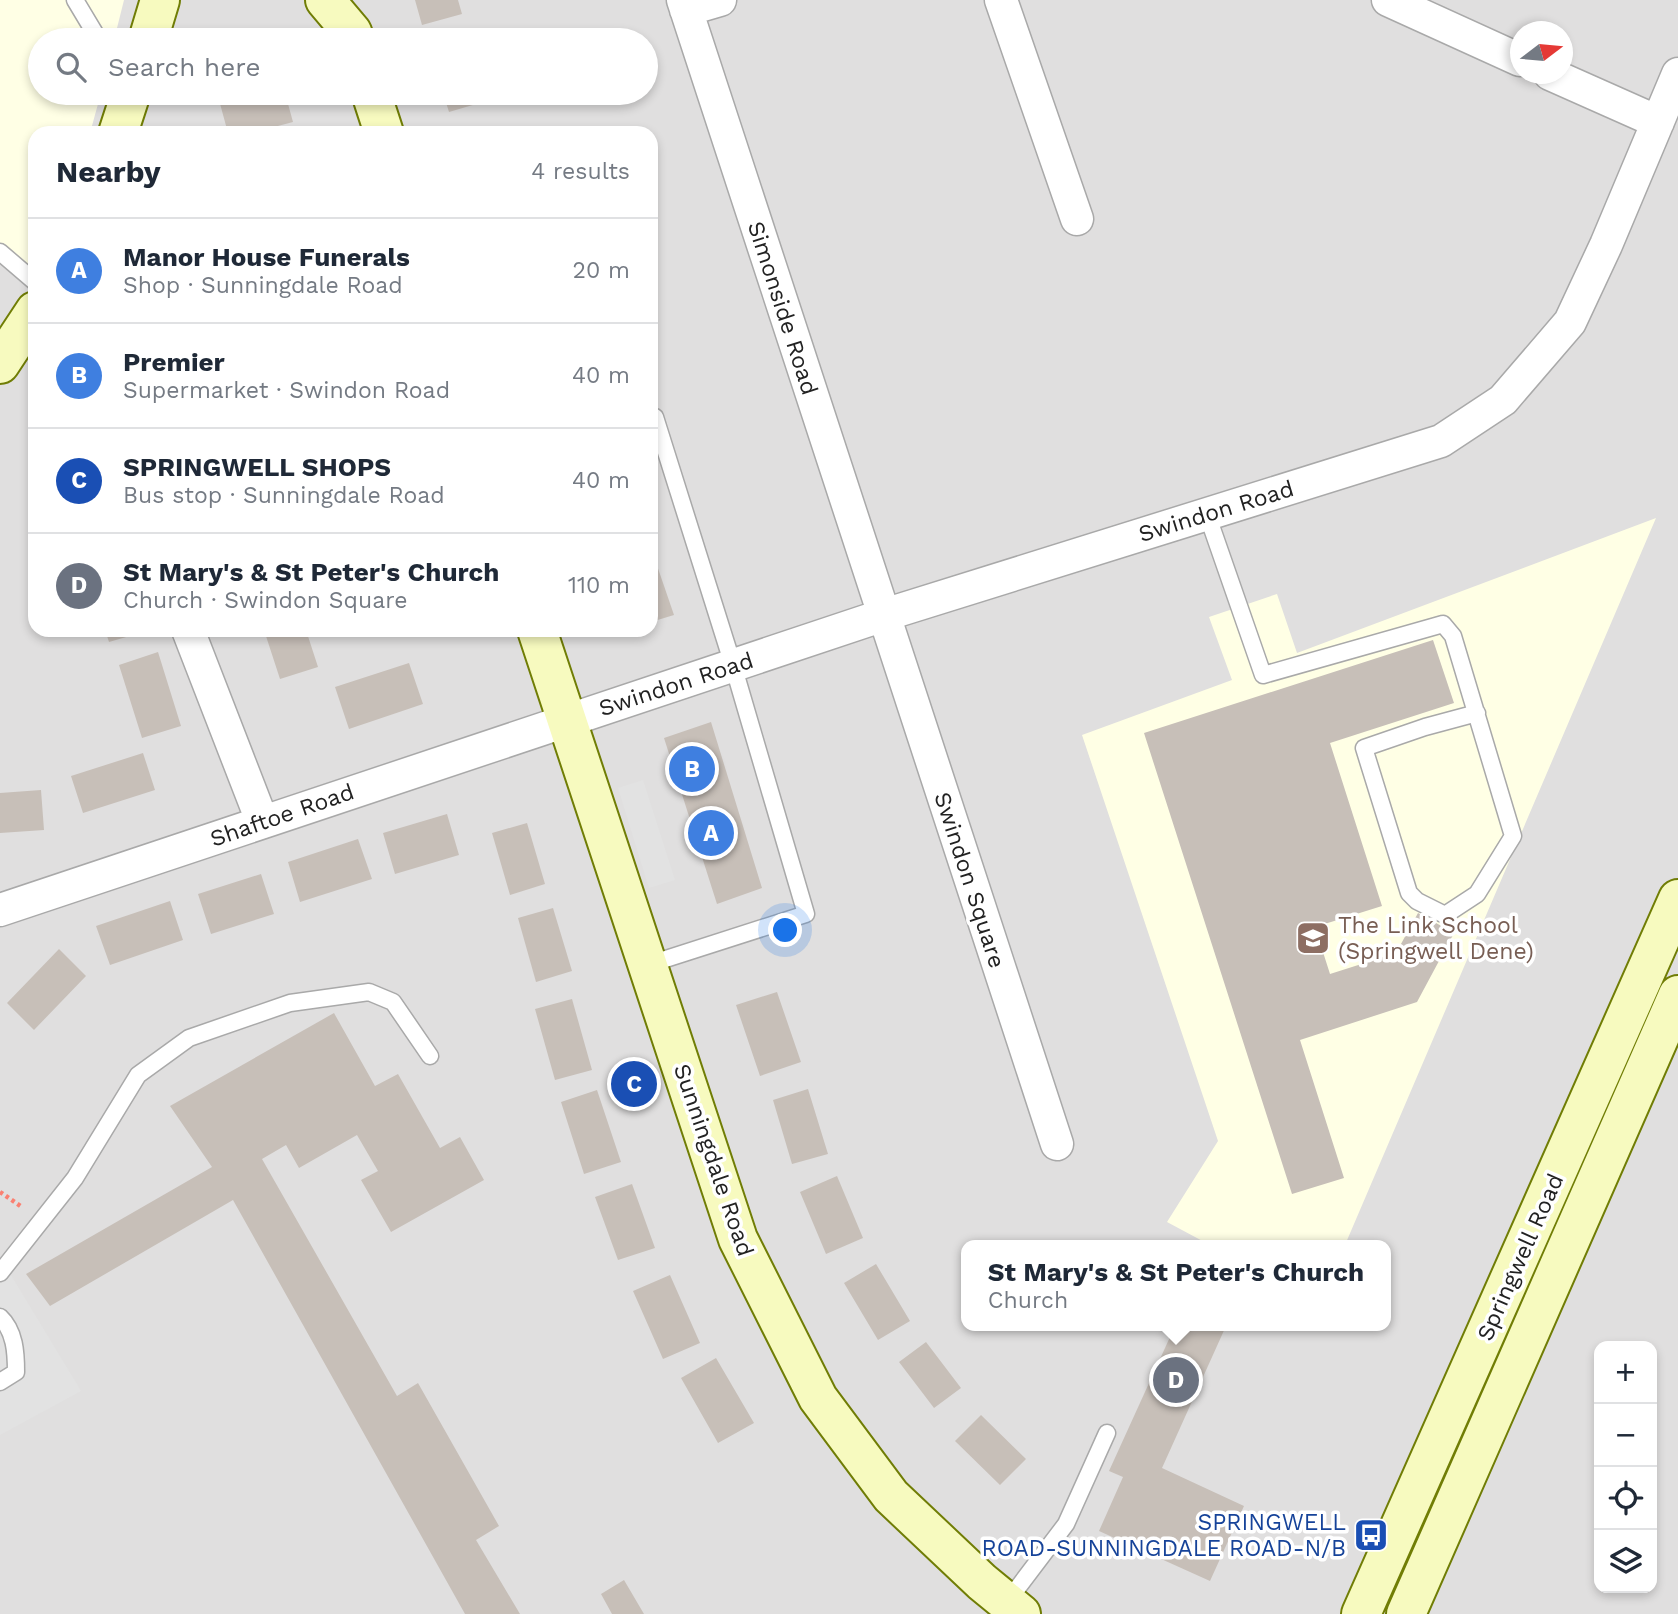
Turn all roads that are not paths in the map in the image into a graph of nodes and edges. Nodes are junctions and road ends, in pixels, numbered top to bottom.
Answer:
1 (75, 0) edge
2 (160, 0) edge
3 (326, 0) edge
4 (719, 0) edge
5 (1001, 0) edge
6 (1388, 0) edge
7 (684, 5) edge
8 (92, 28) edge
9 (152, 28) edge
10 (349, 28) edge
11 (1510, 55) edge
12 (1678, 74) edge
13 (1572, 84) edge
14 (127, 105) edge
15 (375, 105) edge
16 (1658, 122) junction
17 (120, 126) edge
18 (382, 126) edge
19 (1077, 219) dead end
20 (0, 253) edge
21 (28, 276) edge
22 (28, 322) edge
23 (0, 364) edge
24 (658, 427) edge
25 (1207, 514) junction
26 (884, 615) junction
27 (191, 637) edge
28 (539, 637) edge
29 (733, 665) junction
30 (1477, 713) junction
31 (565, 721) junction
32 (262, 821) junction
33 (1678, 899) edge
34 (0, 910) edge
35 (647, 965) junction
36 (1678, 995) edge
37 (430, 1056) dead end
38 (1057, 1144) dead end
39 (0, 1273) edge
40 (0, 1317) edge
41 (0, 1382) edge
42 (1107, 1433) dead end
43 (1014, 1608) edge
44 (1362, 1614) edge
45 (1406, 1614) edge

1 - 8 lane
2 - 9 main road
3 - 10 main road
4 - 7 street
5 - 19 street
6 - 11 street
7 - 26 street, Simonside Road
12 - 16 street, Swindon Road
13 - 16 street
14 - 17 main road
15 - 18 main road
16 - 25 street, Swindon Road
20 - 21 lane
22 - 23 main road
24 - 29 lane
25 - 26 street, Swindon Road
25 - 30 lane
26 - 29 street, Swindon Road
26 - 38 street, Swindon Square
27 - 32 street
28 - 31 main road, Sunningdale Road
29 - 31 street, Swindon Road
29 - 35 lane
30 - 30 lane
31 - 32 street, Shaftoe Road
31 - 35 main road, Sunningdale Road
32 - 34 street, Shaftoe Road
33 - 44 main road, Springwell Road
35 - 43 main road, Sunningdale Road
36 - 45 main road, Springwell Road
37 - 39 lane
40 - 41 lane
42 - 43 lane

